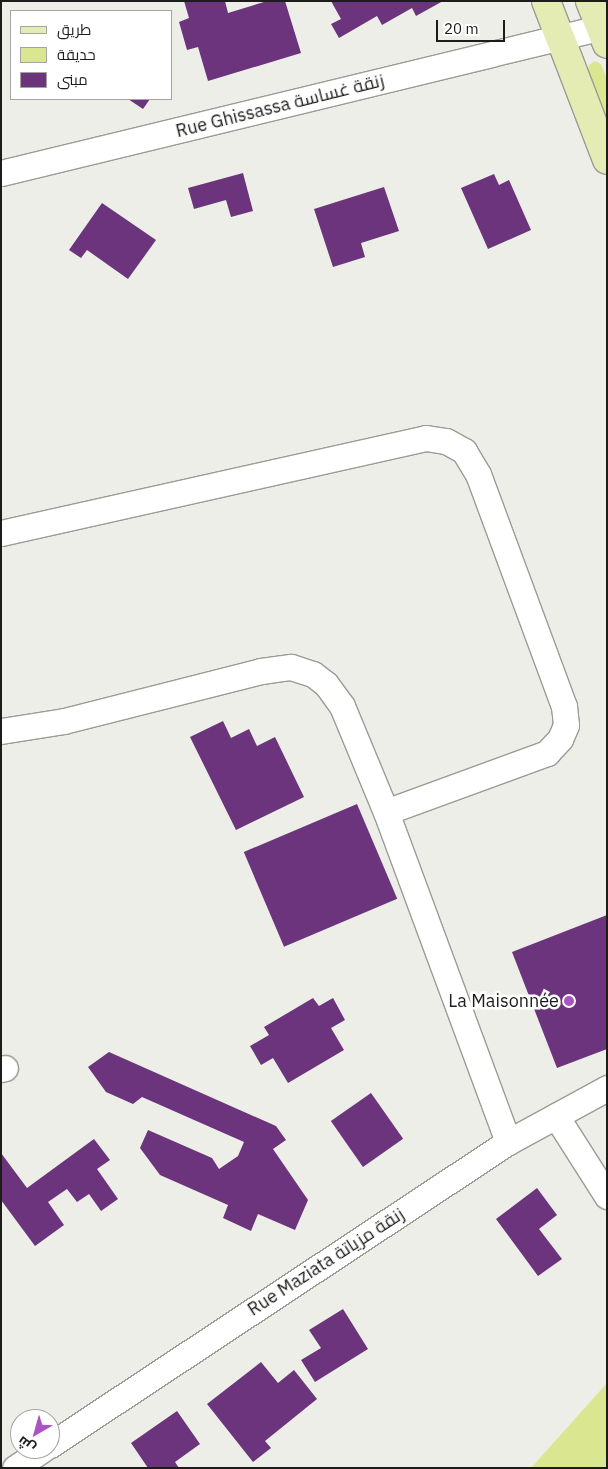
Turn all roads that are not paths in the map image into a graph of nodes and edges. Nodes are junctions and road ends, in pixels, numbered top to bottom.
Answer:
1 (546, 1) edge
2 (590, 1) edge
3 (605, 33) edge
4 (559, 37) junction
5 (607, 160) edge
6 (1, 173) edge
7 (1, 533) edge
8 (1, 731) edge
9 (386, 812) junction
10 (607, 1088) edge
11 (556, 1116) junction
12 (508, 1142) junction
13 (607, 1196) edge
14 (60, 1438) edge
15 (28, 1459) edge
16 (15, 1468) edge

1 - 4 main road
2 - 3 main road
3 - 4 street, Rue Ghissassa زنقة غساسة
4 - 5 main road
4 - 6 street, Rue Ghissassa زنقة غساسة
7 - 9 street
8 - 9 street
9 - 12 street
10 - 11 street, Rue Maziata زنقة مزياتة
11 - 12 street, Rue Maziata زنقة مزياتة
11 - 13 street
12 - 14 street, Rue Maziata زنقة مزياتة
15 - 16 street

